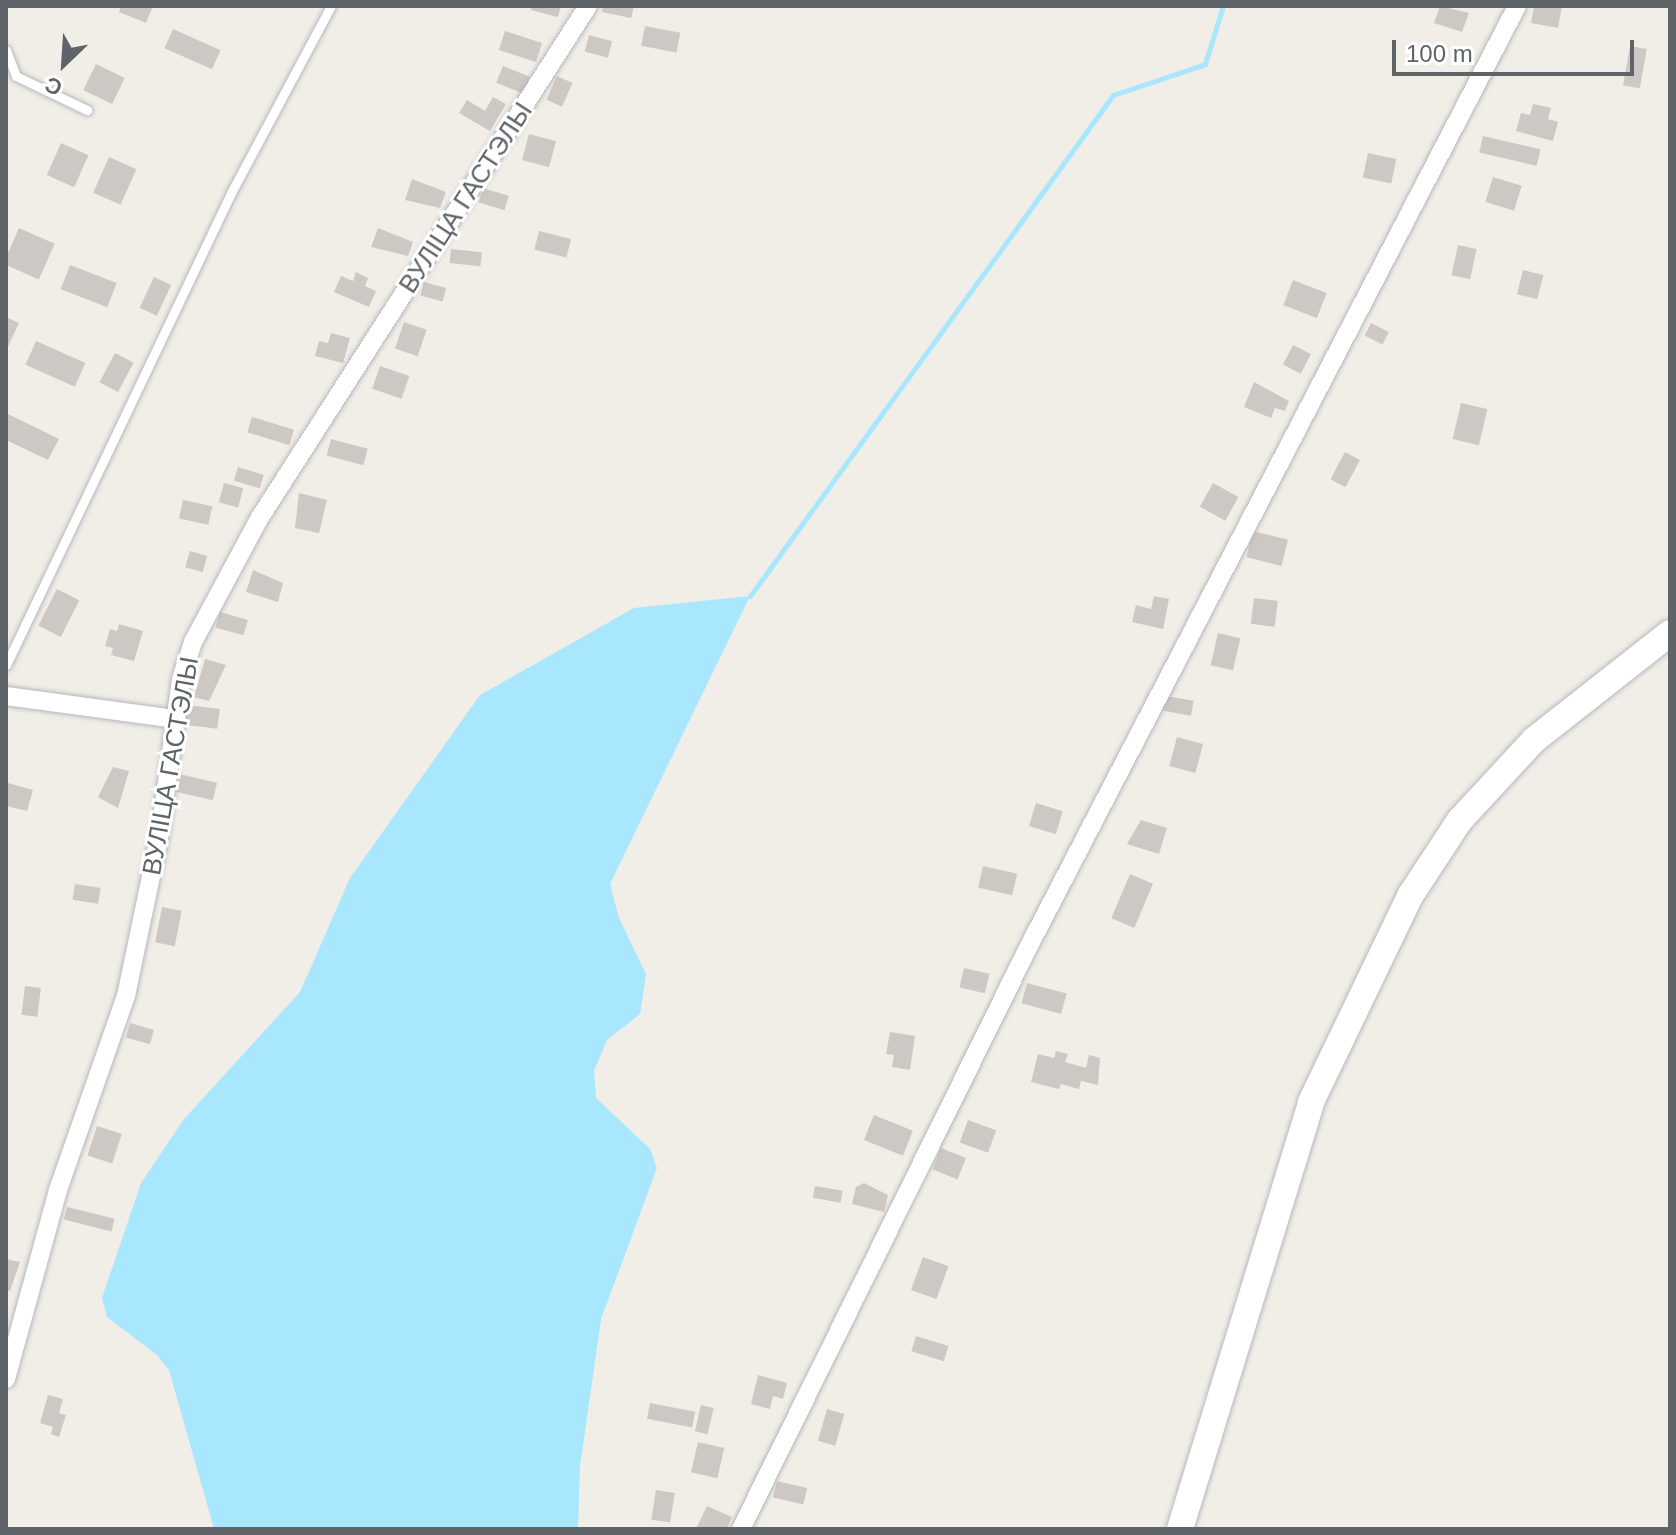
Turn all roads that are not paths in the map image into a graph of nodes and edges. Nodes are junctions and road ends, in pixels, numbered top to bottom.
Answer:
1 (331, 6) edge
2 (588, 6) edge
3 (1517, 6) edge
4 (6, 50) edge
5 (87, 110) dead end
6 (1670, 633) edge
7 (6, 665) edge
8 (6, 696) edge
9 (176, 719) junction
10 (6, 1379) edge
11 (741, 1529) edge
12 (1180, 1529) edge

1 - 7 lane
2 - 9 street, ВУЛІЦА ГАСТЭЛЫ
3 - 11 street
4 - 5 lane
6 - 12 street
8 - 9 street
9 - 10 street, ВУЛІЦА ГАСТЭЛЫ

